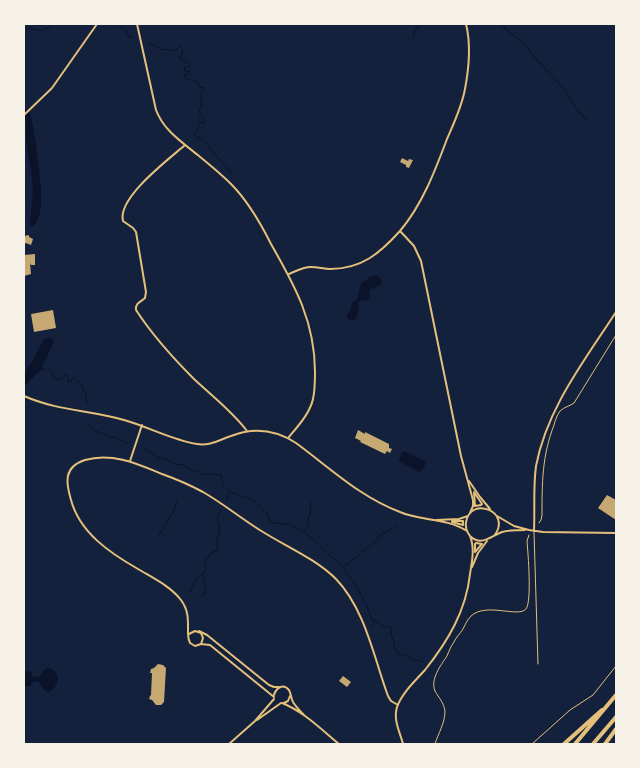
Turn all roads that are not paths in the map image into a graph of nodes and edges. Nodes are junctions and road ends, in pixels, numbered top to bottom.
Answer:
1 (97, 24) edge
2 (137, 24) edge
3 (466, 24) edge
4 (24, 115) edge
5 (186, 145) junction
6 (400, 231) junction
7 (288, 274) junction
8 (616, 312) edge
9 (24, 396) edge
10 (142, 425) junction
11 (247, 432) junction
12 (289, 438) junction
13 (130, 461) junction
14 (468, 479) junction
15 (475, 499) joint
16 (493, 512) junction
17 (470, 513) junction
18 (496, 515) junction
19 (468, 516) junction
20 (434, 520) junction
21 (467, 530) junction
22 (525, 530) junction
23 (534, 531) junction
24 (616, 533) edge
25 (470, 536) junction
26 (494, 536) junction
27 (488, 540) junction
28 (471, 569) junction
29 (199, 631) junction
30 (188, 636) junction
31 (201, 644) junction
32 (538, 664) dead end
33 (280, 687) junction
34 (290, 696) junction
35 (616, 696) edge
36 (274, 698) junction
37 (281, 703) junction
38 (398, 705) junction
39 (606, 708) junction
40 (305, 717) junction
41 (616, 717) edge
42 (255, 721) junction
43 (616, 729) edge
44 (229, 744) edge
45 (340, 744) edge
46 (403, 744) edge
47 (564, 744) edge
48 (575, 744) edge
49 (593, 744) edge
50 (605, 744) edge

1 - 4 street
2 - 5 street
3 - 6 street
5 - 7 street
5 - 11 street
6 - 7 street
6 - 14 street
7 - 12 street
8 - 23 street
9 - 10 street
10 - 11 street
10 - 13 street
11 - 12 street
12 - 20 street
13 - 30 street
13 - 38 street
14 - 16 street
14 - 17 street
15 - 15 street
16 - 17 street
16 - 18 street
17 - 19 street
18 - 22 street
18 - 26 street
19 - 20 street
19 - 21 street
20 - 21 street
21 - 25 street
22 - 23 street
22 - 26 street
23 - 24 street
23 - 32 lane
25 - 27 street
25 - 28 street
26 - 27 street
27 - 28 street
28 - 38 street
29 - 30 street
29 - 31 street
29 - 33 street
30 - 31 street
31 - 36 street
33 - 34 street
33 - 36 street
34 - 37 street
34 - 40 street
35 - 39 highway
36 - 37 street
36 - 42 street
37 - 40 street
37 - 42 street
38 - 46 street
39 - 47 highway
39 - 48 highway
40 - 45 street
41 - 49 highway
42 - 44 street
43 - 50 highway

